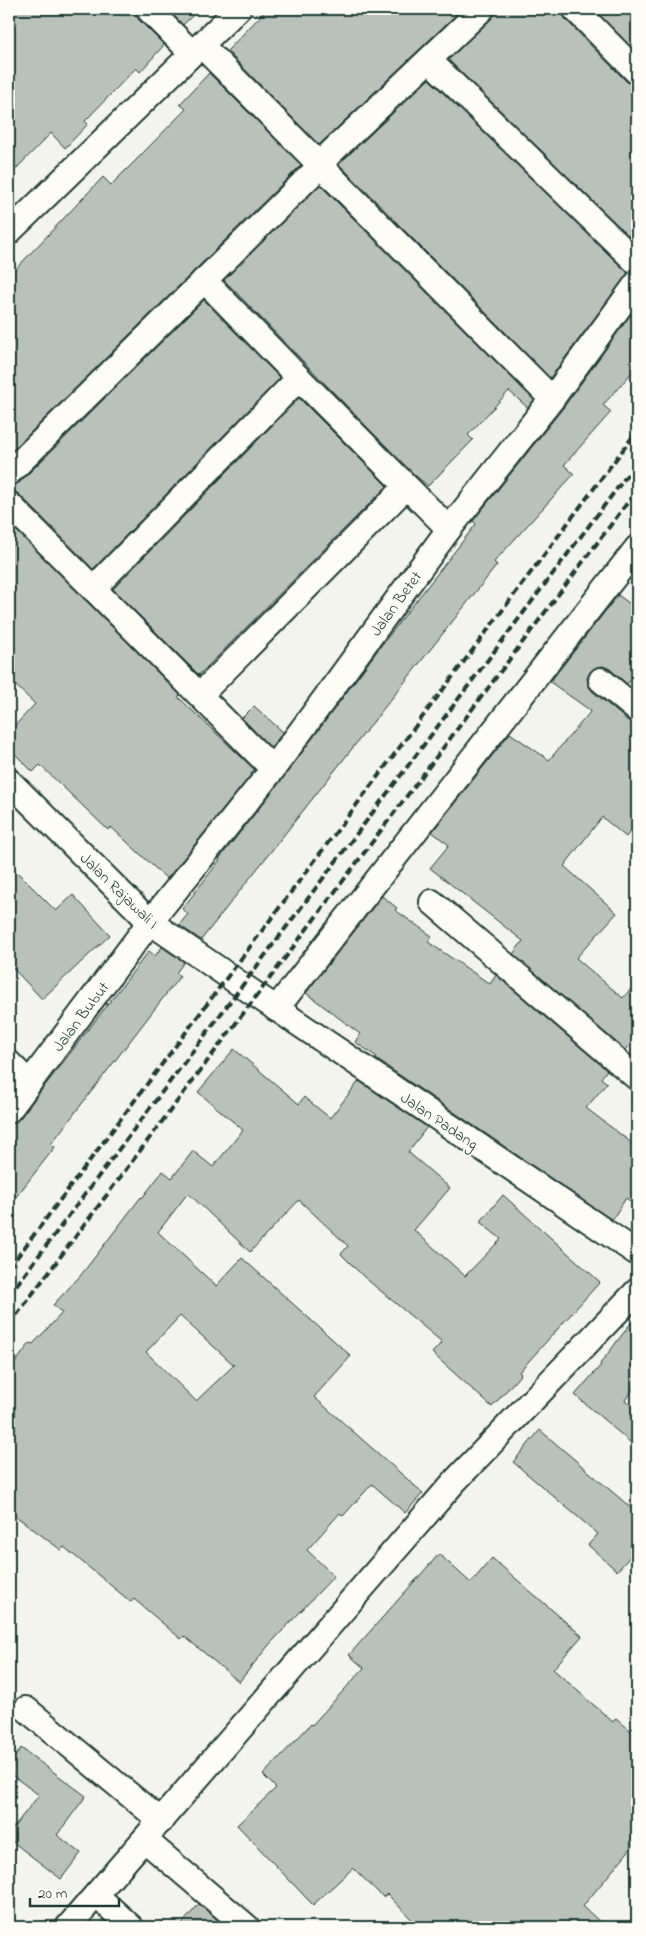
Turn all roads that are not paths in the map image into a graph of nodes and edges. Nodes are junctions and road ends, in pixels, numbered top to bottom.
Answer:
1 (148, 9) edge
2 (238, 9) edge
3 (482, 9) edge
4 (575, 9) edge
5 (196, 49) junction
6 (429, 60) junction
7 (637, 72) edge
8 (320, 163) junction
9 (9, 232) edge
10 (637, 263) edge
11 (204, 280) junction
12 (637, 283) edge
13 (299, 378) junction
14 (552, 399) junction
15 (9, 473) edge
16 (406, 487) junction
17 (9, 504) edge
18 (449, 529) junction
19 (637, 548) edge
20 (93, 589) junction
21 (602, 680) dead end
22 (200, 695) junction
23 (637, 710) edge
24 (273, 768) junction
25 (9, 781) edge
26 (432, 902) dead end
27 (150, 922) junction
28 (243, 986) joint
29 (276, 1009) junction
30 (9, 1063) edge
31 (637, 1078) edge
32 (29, 1083) junction
33 (9, 1110) edge
34 (637, 1253) edge
35 (637, 1291) edge
36 (26, 1708) dead end
37 (161, 1821) junction
38 (145, 1840) junction
39 (96, 1895) junction
40 (68, 1927) edge
41 (131, 1927) edge
42 (247, 1927) edge

1 - 5 street
2 - 5 street
3 - 6 street
4 - 7 street
5 - 8 street
5 - 9 street
6 - 8 street
6 - 10 street
8 - 11 street
8 - 14 street
11 - 13 street
11 - 15 street
12 - 14 street, Jalan Betet
13 - 16 street
13 - 20 street
14 - 18 street, Jalan Betet
16 - 18 street
16 - 22 street
17 - 20 street
18 - 24 street, Jalan Betet
19 - 29 street
20 - 22 street
21 - 23 street
22 - 24 street
24 - 27 street, Jalan Betet
25 - 27 street, Jalan Rajawali I
26 - 31 street
27 - 28 street, Jalan Rajawali I
27 - 32 street, Jalan Bubut
28 - 29 street, Jalan Padang
29 - 34 street, Jalan Padang
30 - 32 street
32 - 33 street, Jalan Bubut
35 - 37 street
36 - 37 street
37 - 38 street
38 - 39 street
38 - 42 street
39 - 40 street
39 - 41 street

